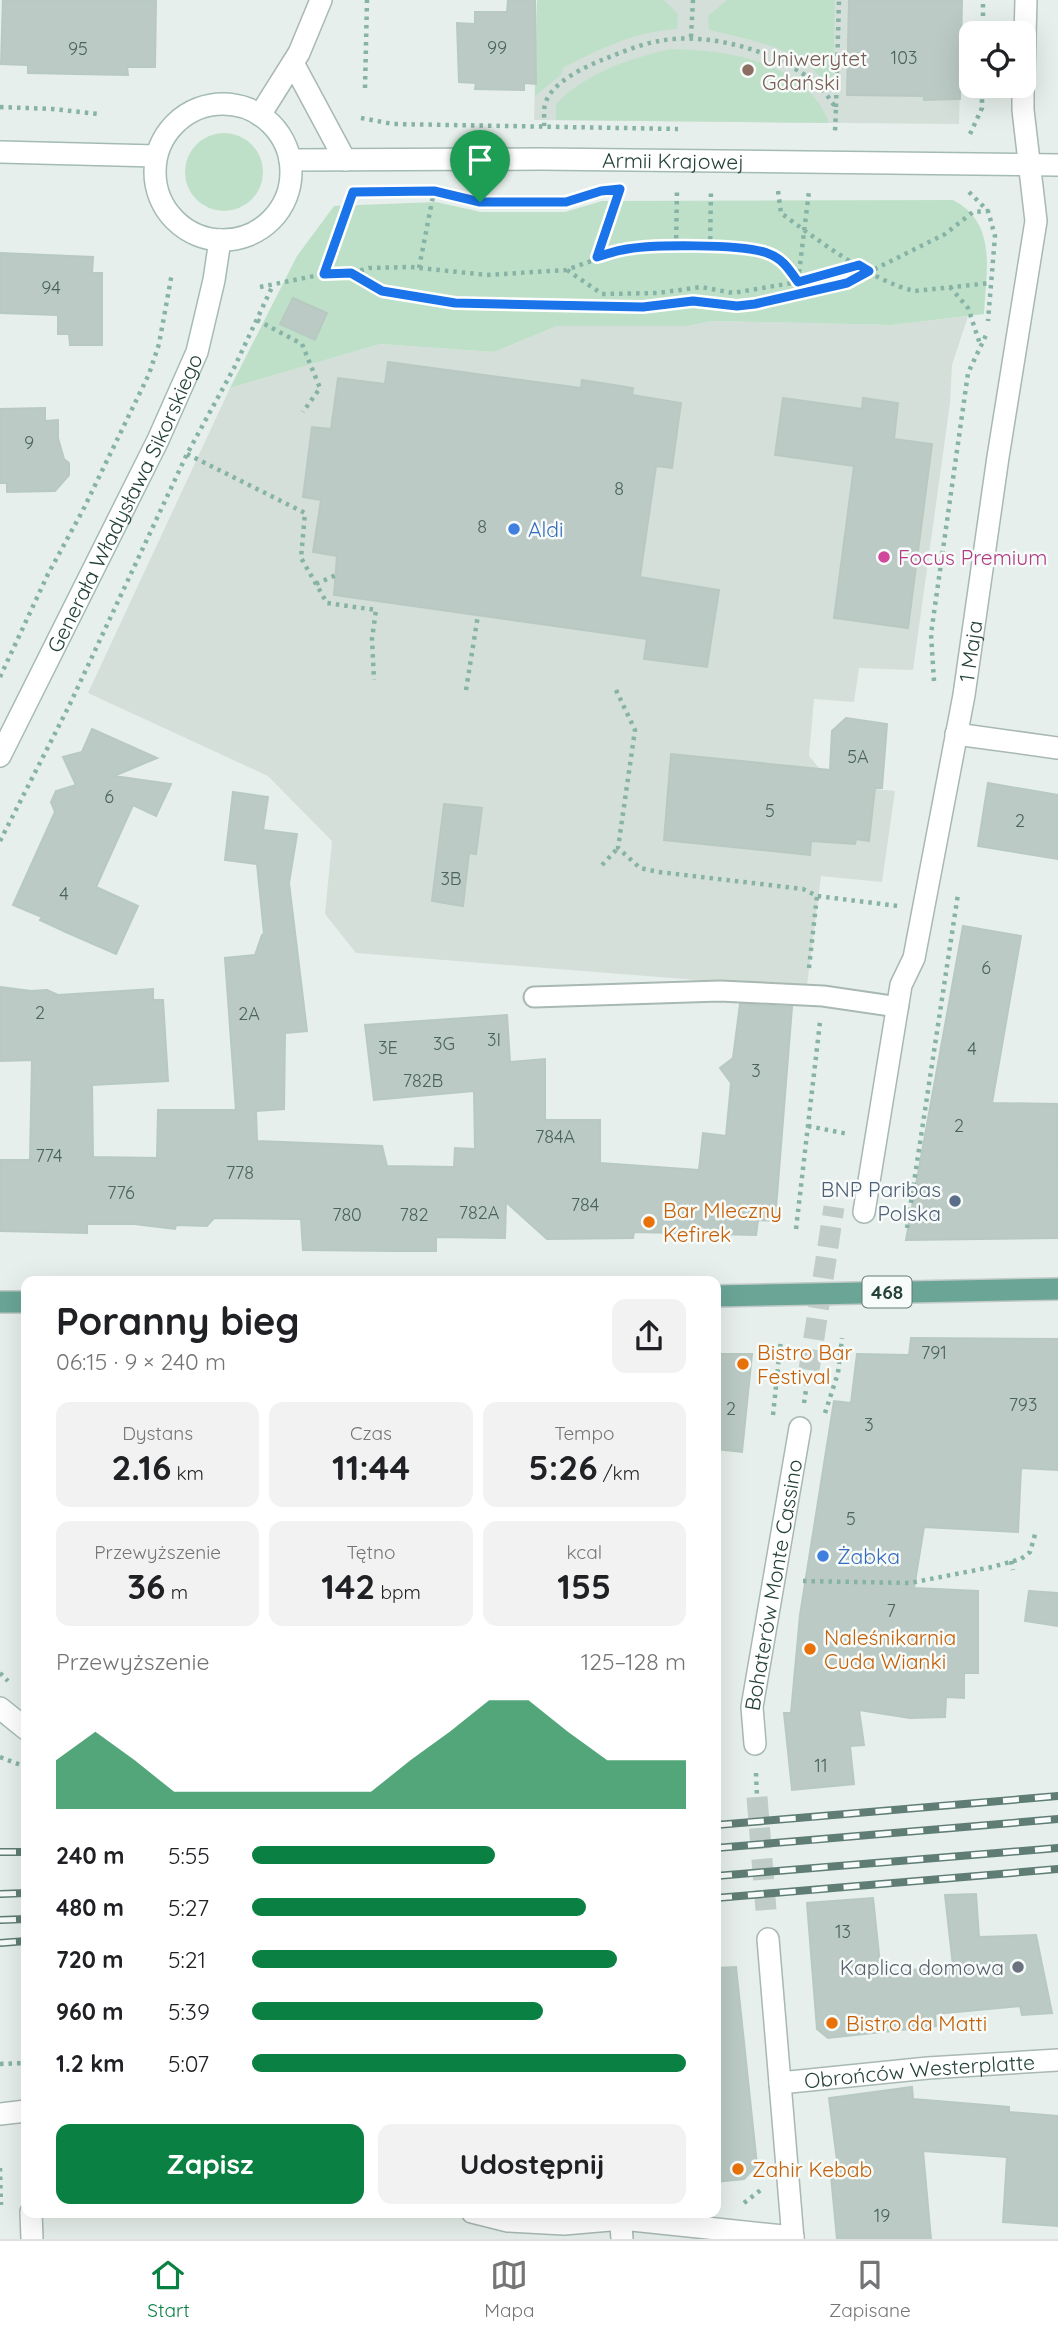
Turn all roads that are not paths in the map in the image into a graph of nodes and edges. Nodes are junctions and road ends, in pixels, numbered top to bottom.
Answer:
1 (321, 0) edge
2 (1026, 0) edge
3 (1025, 21) edge
4 (293, 62) junction
5 (1023, 98) edge
6 (260, 115) junction
7 (0, 152) edge
8 (156, 156) junction
9 (290, 160) junction
10 (345, 160) junction
11 (1029, 164) junction
12 (1058, 165) edge
13 (219, 240) junction
14 (956, 734) junction
15 (1058, 748) edge
16 (0, 756) edge
17 (534, 996) dead end
18 (898, 1007) junction
19 (864, 1212) dead end
20 (1058, 1289) edge
21 (721, 1296) edge
22 (0, 1302) edge
23 (21, 1302) edge
24 (800, 1428) road end
25 (1, 1711) edge
26 (21, 1725) edge
27 (755, 1744) dead end
28 (768, 1939) dead end
29 (1058, 2060) edge
30 (780, 2083) junction
31 (21, 2111) edge
32 (0, 2113) edge
33 (31, 2218) edge
34 (496, 2218) edge
35 (621, 2223) edge
36 (793, 2238) edge
37 (32, 2239) edge

1 - 4 street
2 - 3 street
4 - 6 street
4 - 10 street
5 - 11 street, 1 Maja
6 - 8 street
6 - 9 street
7 - 8 street
8 - 13 street
9 - 10 street, Armii Krajowej
9 - 13 street
10 - 11 street, Armii Krajowej
11 - 12 street, Armii Krajowej
11 - 14 street, 1 Maja
13 - 16 street, Generała Władysława Sikorskiego
14 - 15 street
14 - 18 street, 1 Maja
17 - 18 lane
18 - 19 street, 1 Maja
20 - 21 main road, 468
22 - 23 main road
24 - 27 street, Bohaterów Monte Cassino
25 - 26 street
28 - 30 street
29 - 30 street, Obrońców Westerplatte
30 - 36 street
31 - 32 street
33 - 37 street
34 - 35 street
35 - 36 street

